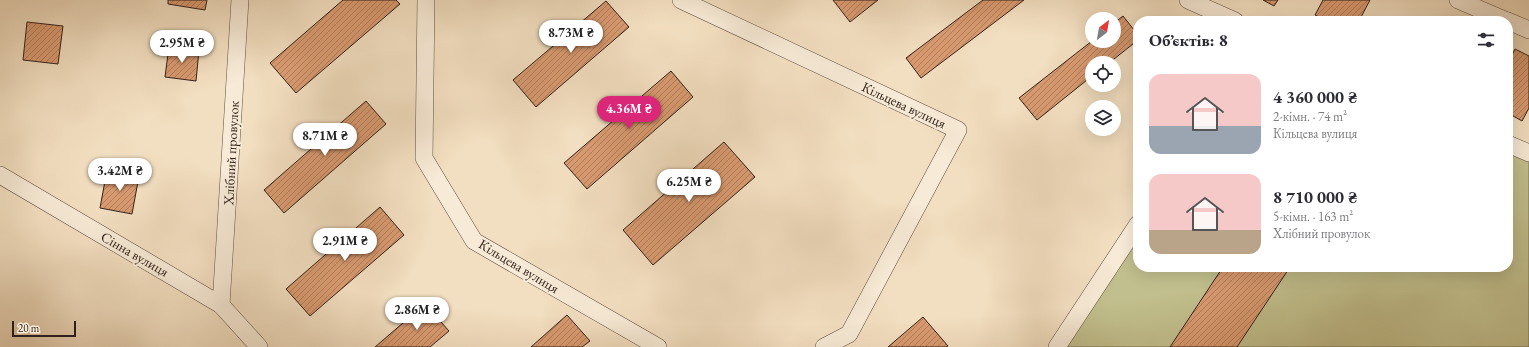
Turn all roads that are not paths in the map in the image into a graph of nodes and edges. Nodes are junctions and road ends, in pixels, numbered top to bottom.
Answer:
1 (240, 0) edge
2 (426, 0) edge
3 (681, 0) edge
4 (1188, 0) edge
5 (1458, 0) edge
6 (1224, 16) edge
7 (1496, 16) edge
8 (1513, 23) edge
9 (1529, 30) edge
10 (1513, 146) edge
11 (1529, 153) edge
12 (0, 175) edge
13 (1133, 232) edge
14 (221, 305) junction
15 (259, 347) edge
16 (658, 347) edge
17 (824, 347) edge
18 (1057, 347) edge

1 - 14 street, Хлібний провулок
2 - 16 street, Кільцева вулиця
3 - 17 street, Кільцева вулиця
4 - 6 street
5 - 7 street
8 - 9 street
10 - 11 street
12 - 14 street, Сінна вулиця
13 - 18 street
14 - 15 street, Сінна вулиця

